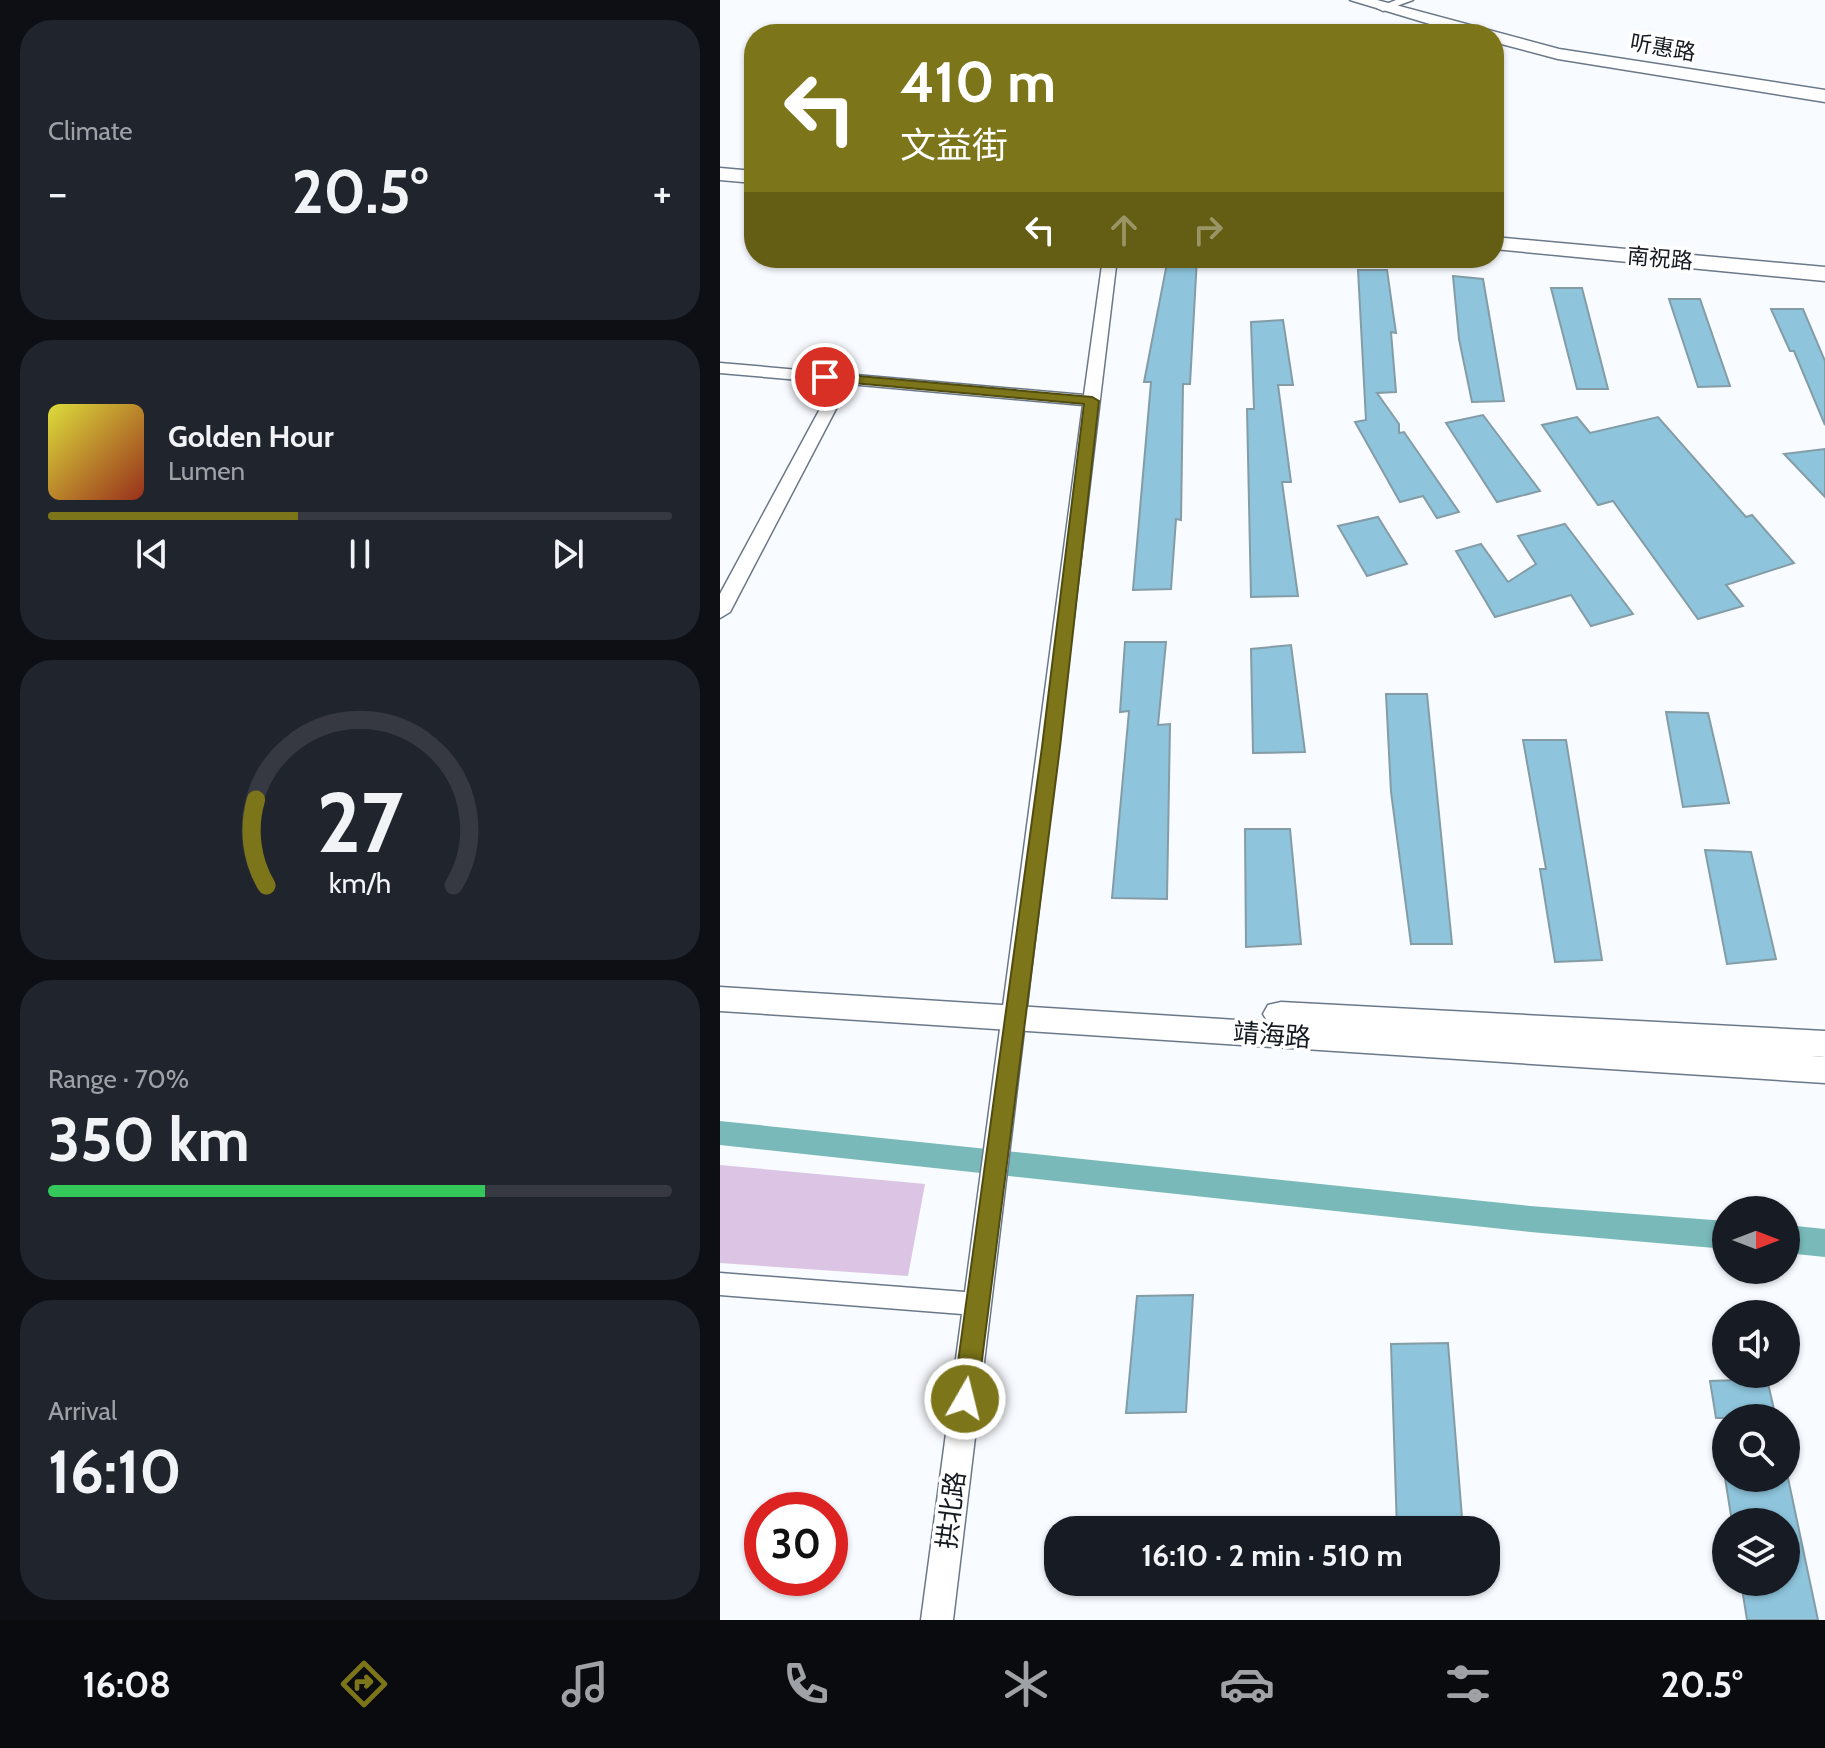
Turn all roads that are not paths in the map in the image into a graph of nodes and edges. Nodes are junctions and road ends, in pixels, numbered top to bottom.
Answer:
1 (1358, 0) edge
2 (1407, 0) edge
3 (1383, 8) junction
4 (1444, 24) edge
5 (1504, 40) edge
6 (1825, 96) edge
7 (720, 174) edge
8 (744, 176) edge
9 (720, 183) edge
10 (744, 185) edge
11 (1504, 244) edge
12 (1504, 253) edge
13 (1109, 268) edge
14 (1825, 274) edge
15 (1825, 283) edge
16 (720, 368) edge
17 (844, 379) junction
18 (1092, 401) junction
19 (721, 607) edge
20 (720, 978) edge
21 (720, 999) edge
22 (1015, 1008) junction
23 (1825, 1044) edge
24 (1825, 1070) edge
25 (720, 1284) edge
26 (977, 1304) junction
27 (937, 1620) edge

1 - 3 street
2 - 3 street
3 - 4 street
5 - 6 street, 听惠路
7 - 8 street
9 - 10 street
11 - 14 street, 南祝路
12 - 15 street, 南祝路
13 - 18 street, 拱北路
16 - 17 street
17 - 18 street
17 - 19 street
18 - 22 street, 拱北路
20 - 22 street, 靖海路
21 - 22 street, 靖海路
22 - 23 street, 靖海路
22 - 24 street, 靖海路
22 - 26 street, 拱北路
25 - 26 street
26 - 27 street, 拱北路

